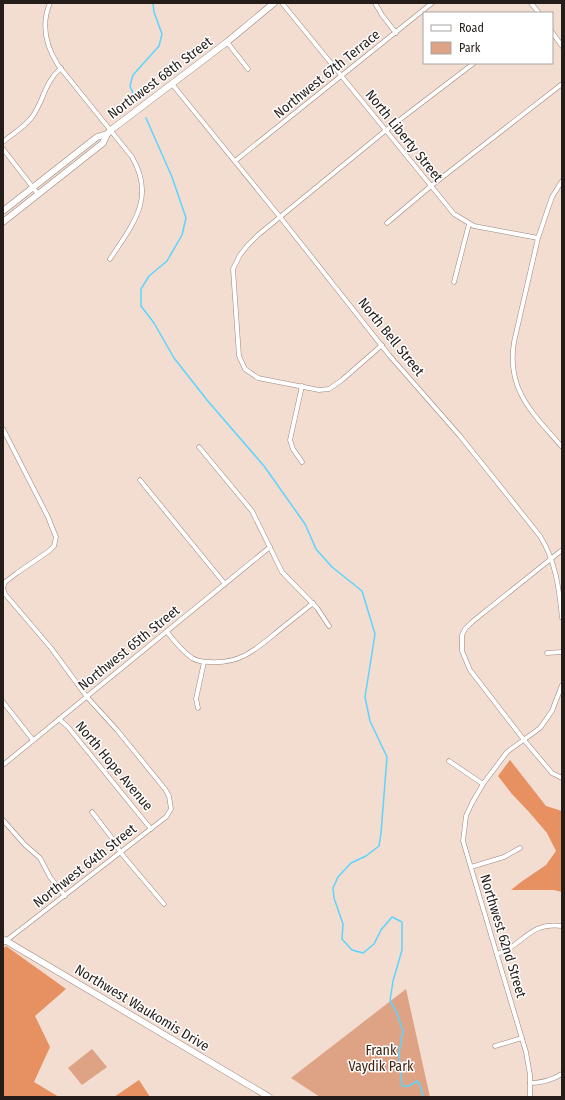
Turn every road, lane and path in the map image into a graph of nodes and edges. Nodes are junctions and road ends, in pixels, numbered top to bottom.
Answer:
1 (50, 3) edge
2 (274, 3) edge
3 (282, 3) edge
4 (375, 3) edge
5 (432, 3) edge
6 (531, 3) edge
7 (537, 12) edge
8 (396, 32) junction
9 (553, 33) edge
10 (227, 42) junction
11 (562, 46) edge
12 (473, 64) edge
13 (61, 68) junction
14 (248, 69) dead end
15 (341, 76) junction
16 (172, 84) junction
17 (562, 84) edge
18 (385, 131) junction
19 (109, 132) junction
20 (3, 142) edge
21 (3, 149) edge
22 (235, 161) junction
23 (562, 181) edge
24 (430, 186) junction
25 (33, 187) junction
26 (38, 194) junction
27 (3, 211) edge
28 (280, 217) junction
29 (3, 222) edge
30 (387, 223) dead end
31 (469, 224) junction
32 (538, 238) junction
33 (110, 259) dead end
34 (454, 282) dead end
35 (382, 345) junction
36 (302, 386) junction
37 (3, 429) edge
38 (199, 447) dead end
39 (562, 447) edge
40 (302, 462) dead end
41 (140, 480) dead end
42 (270, 547) junction
43 (562, 550) edge
44 (552, 559) junction
45 (225, 584) junction
46 (3, 588) edge
47 (313, 603) junction
48 (562, 618) edge
49 (329, 626) dead end
50 (167, 632) junction
51 (562, 652) edge
52 (547, 653) dead end
53 (204, 662) junction
54 (562, 685) edge
55 (87, 697) junction
56 (3, 702) edge
57 (198, 708) dead end
58 (59, 719) junction
59 (33, 740) junction
60 (524, 740) junction
61 (449, 761) dead end
62 (3, 766) edge
63 (562, 778) edge
64 (483, 784) junction
65 (92, 812) dead end
66 (3, 820) edge
67 (151, 828) junction
68 (520, 848) dead end
69 (120, 852) junction
70 (471, 867) junction
71 (65, 896) junction
72 (164, 904) dead end
73 (562, 926) edge
74 (3, 934) edge
75 (4, 941) edge
76 (497, 954) junction
77 (522, 1038) junction
78 (495, 1046) dead end
79 (562, 1074) edge
80 (530, 1083) junction
81 (269, 1097) edge
82 (530, 1097) edge

1 - 13 street
2 - 10 main road, Northwest 68th Street
3 - 15 street, North Liberty Street
4 - 8 street
5 - 8 street, Northwest 67th Terrace
6 - 7 street
8 - 15 street, Northwest 67th Terrace
9 - 11 street
10 - 14 street, Northwest 68th Street
10 - 16 main road, Northwest 68th Street
12 - 18 street
13 - 19 street
13 - 20 street
15 - 18 street, North Liberty Street
15 - 22 street, Northwest 67th Terrace
16 - 19 main road, Northwest 68th Street
16 - 22 street, North Bell Street
17 - 24 street
18 - 24 street, North Liberty Street
18 - 28 street
19 - 25 main road, Northwest 68th Street
19 - 26 main road, Northwest 68th Street
19 - 33 street
21 - 25 street
22 - 28 street, North Bell Street
23 - 32 street
24 - 30 street
24 - 31 street, North Liberty Street
25 - 26 street
25 - 27 main road, Northwest 68th Street
26 - 29 main road, Northwest 68th Street
28 - 35 street, North Bell Street
28 - 36 street
31 - 32 street, North Liberty Street
31 - 34 street
32 - 39 street
35 - 36 street
35 - 44 street, North Bell Street
36 - 40 street
37 - 46 street
38 - 42 street
41 - 45 street
42 - 45 street, Northwest 65th Street
42 - 47 street
43 - 44 street
44 - 48 street, North Bell Street
44 - 60 street
45 - 50 street, Northwest 65th Street
46 - 55 street
47 - 49 street
47 - 53 street
50 - 53 street
50 - 55 street, Northwest 65th Street
51 - 52 street
53 - 57 street
54 - 60 street
55 - 58 street, Northwest 65th Street
55 - 67 street, Northwest 64th Street
56 - 59 street
58 - 59 street, Northwest 65th Street
58 - 67 street, North Hope Avenue
59 - 62 street, Northwest 65th Street
60 - 63 street
60 - 64 street
61 - 64 street
64 - 70 street, Northwest 62nd Street
65 - 69 street
66 - 71 street
67 - 69 street, Northwest 64th Street
68 - 70 street
69 - 71 street, Northwest 64th Street
69 - 72 street
70 - 76 street, Northwest 62nd Street
71 - 75 street, Northwest 64th Street
73 - 76 street
74 - 75 street
75 - 81 main road, Northwest Waukomis Drive
76 - 77 street, Northwest 62nd Street
77 - 78 street
77 - 80 street, Northwest 62nd Street
79 - 80 street
80 - 82 street, Northwest 62nd Street

